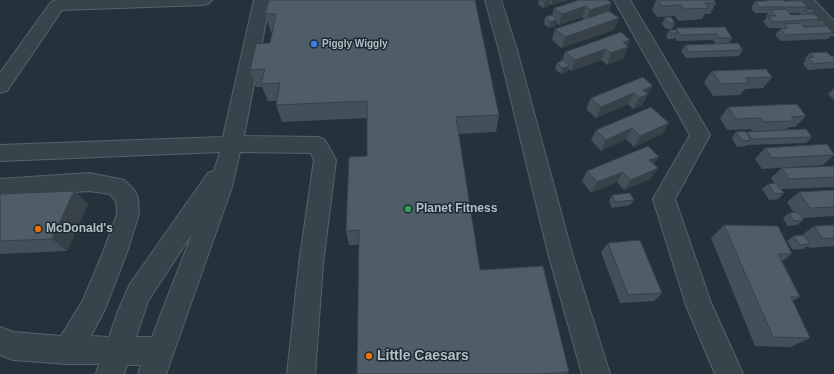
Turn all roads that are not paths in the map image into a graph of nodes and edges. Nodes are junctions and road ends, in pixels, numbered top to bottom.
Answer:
1 (204, 0) edge
2 (262, 0) edge
3 (493, 0) edge
4 (622, 0) edge
5 (805, 0) edge
6 (834, 30) edge
7 (0, 87) edge
8 (230, 152) junction
9 (0, 153) edge
10 (0, 188) edge
11 (0, 341) edge
12 (68, 350) junction
13 (114, 362) edge
14 (156, 363) edge
15 (301, 374) edge
16 (596, 374) edge
17 (729, 374) edge

1 - 7 street
2 - 8 street
3 - 16 street
4 - 17 street
5 - 6 street
8 - 9 street
8 - 13 street
8 - 14 street
8 - 15 street
10 - 12 street
11 - 12 street
12 - 13 street
13 - 14 street

